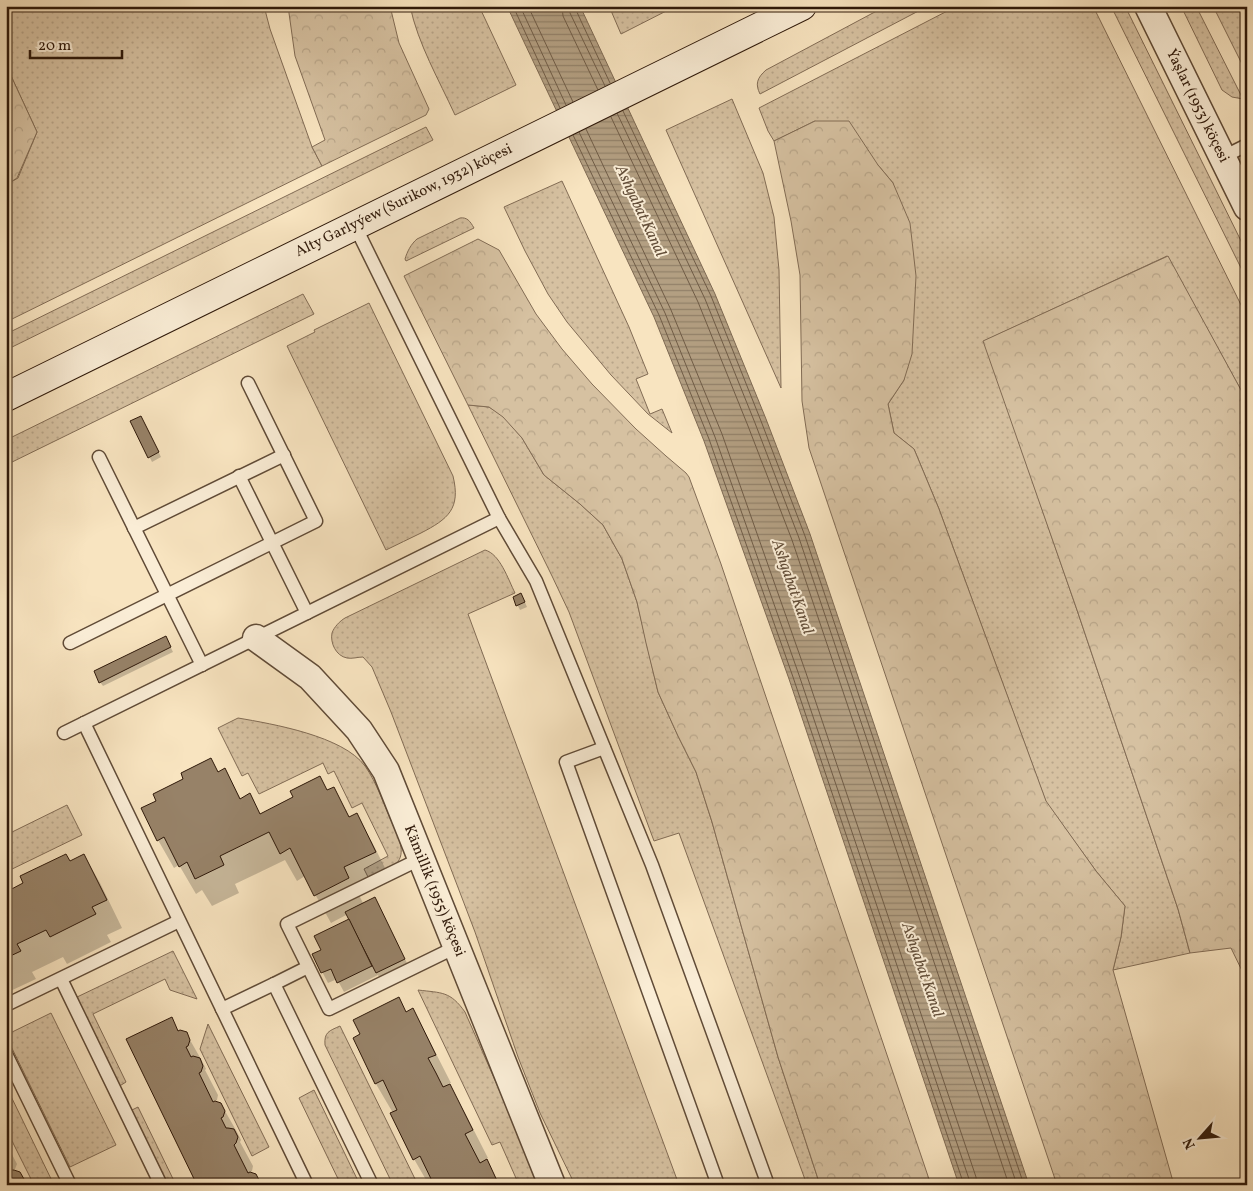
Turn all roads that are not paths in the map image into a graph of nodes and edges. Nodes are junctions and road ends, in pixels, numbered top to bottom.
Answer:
1 (802, 6) edge
2 (1148, 6) edge
3 (1247, 145) edge
4 (1222, 157) junction
5 (1247, 207) edge
6 (355, 226) junction
7 (248, 383) dead end
8 (6, 397) edge
9 (284, 455) junction
10 (99, 457) dead end
11 (239, 476) junction
12 (499, 518) junction
13 (134, 528) junction
14 (272, 543) junction
15 (167, 595) junction
16 (306, 613) junction
17 (256, 638) junction
18 (70, 643) dead end
19 (202, 665) junction
20 (84, 723) junction
21 (64, 733) dead end
22 (604, 748) junction
23 (422, 858) junction
24 (179, 921) junction
25 (456, 947) junction
26 (308, 967) junction
27 (61, 979) junction
28 (274, 984) junction
29 (6, 1005) edge
30 (222, 1009) junction
31 (6, 1054) edge
32 (70, 1185) edge
33 (162, 1185) edge
34 (307, 1185) edge
35 (372, 1185) edge
36 (552, 1185) edge
37 (718, 1185) edge
38 (768, 1185) edge

1 - 6 street, Alty Garlyýew (Surikow, 1932) köçesi
2 - 4 street, Ýaşlar (1953) köçesi
3 - 4 lane
4 - 5 street, Ýaşlar (1953) köçesi
6 - 8 street, Alty Garlyýew (Surikow, 1932) köçesi
6 - 12 lane
7 - 9 lane
9 - 11 lane
9 - 14 lane
10 - 13 lane
11 - 13 lane
11 - 14 lane
12 - 16 lane
12 - 22 lane
13 - 15 lane
14 - 15 lane
14 - 16 lane
15 - 18 lane
15 - 19 lane
16 - 17 lane
17 - 19 lane
17 - 23 street, Kämillik (1955) köçesi
19 - 20 lane
20 - 21 lane
20 - 24 lane
22 - 37 lane
22 - 38 lane
23 - 25 street, Kämillik (1955) köçesi
23 - 26 lane
24 - 27 lane
24 - 30 lane
25 - 26 lane
25 - 36 street, Kämillik (1955) köçesi
26 - 28 lane
27 - 29 lane
27 - 33 lane
28 - 30 lane
28 - 35 lane
30 - 34 lane
31 - 32 lane

